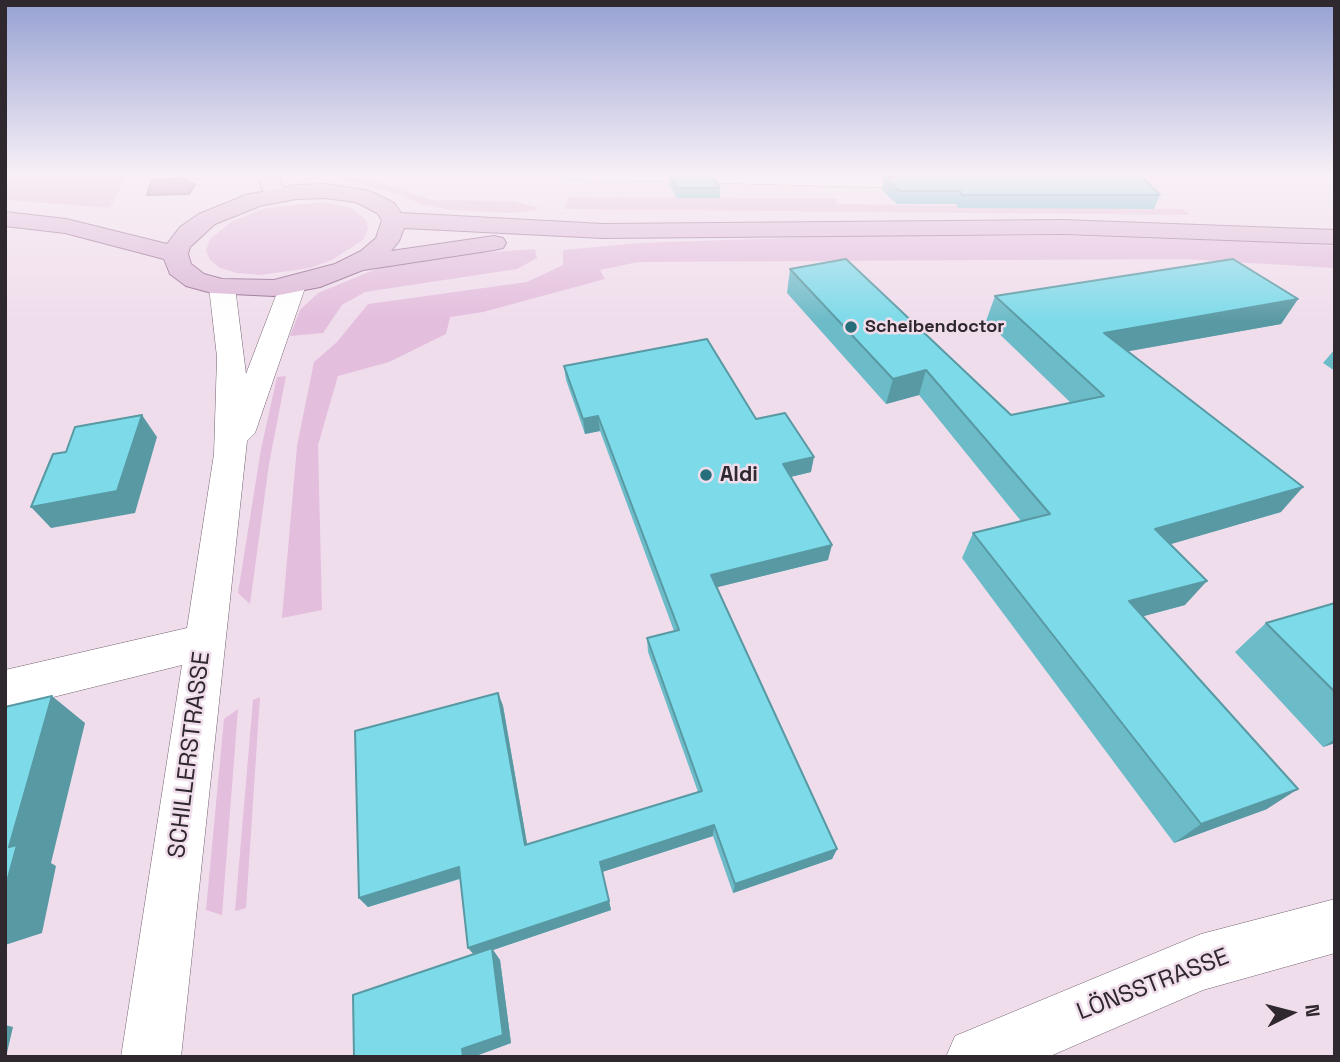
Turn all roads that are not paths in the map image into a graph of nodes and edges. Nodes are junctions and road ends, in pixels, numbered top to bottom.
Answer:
1 (36, 223) edge
2 (131, 223) edge
3 (203, 223) edge
4 (393, 223) edge
5 (443, 223) edge
6 (66, 226) junction
7 (603, 231) junction
8 (1335, 237) edge
9 (175, 254) junction
10 (358, 264) junction
11 (293, 285) junction
12 (222, 287) junction
13 (231, 454) junction
14 (205, 642) junction
15 (5, 690) edge
16 (1335, 926) edge
17 (151, 1057) edge
18 (976, 1057) edge

1 - 6 main road
2 - 6 main road
3 - 9 main road
4 - 10 main road
5 - 7 main road
6 - 9 main road
7 - 8 main road
7 - 10 main road
9 - 12 main road
10 - 11 main road
11 - 12 main road
11 - 13 street, SCHILLERSTRASSE
12 - 13 street, SCHILLERSTRASSE
13 - 14 street, SCHILLERSTRASSE
14 - 15 street
14 - 17 street, SCHILLERSTRASSE
16 - 18 street, LÖNSSTRASSE

